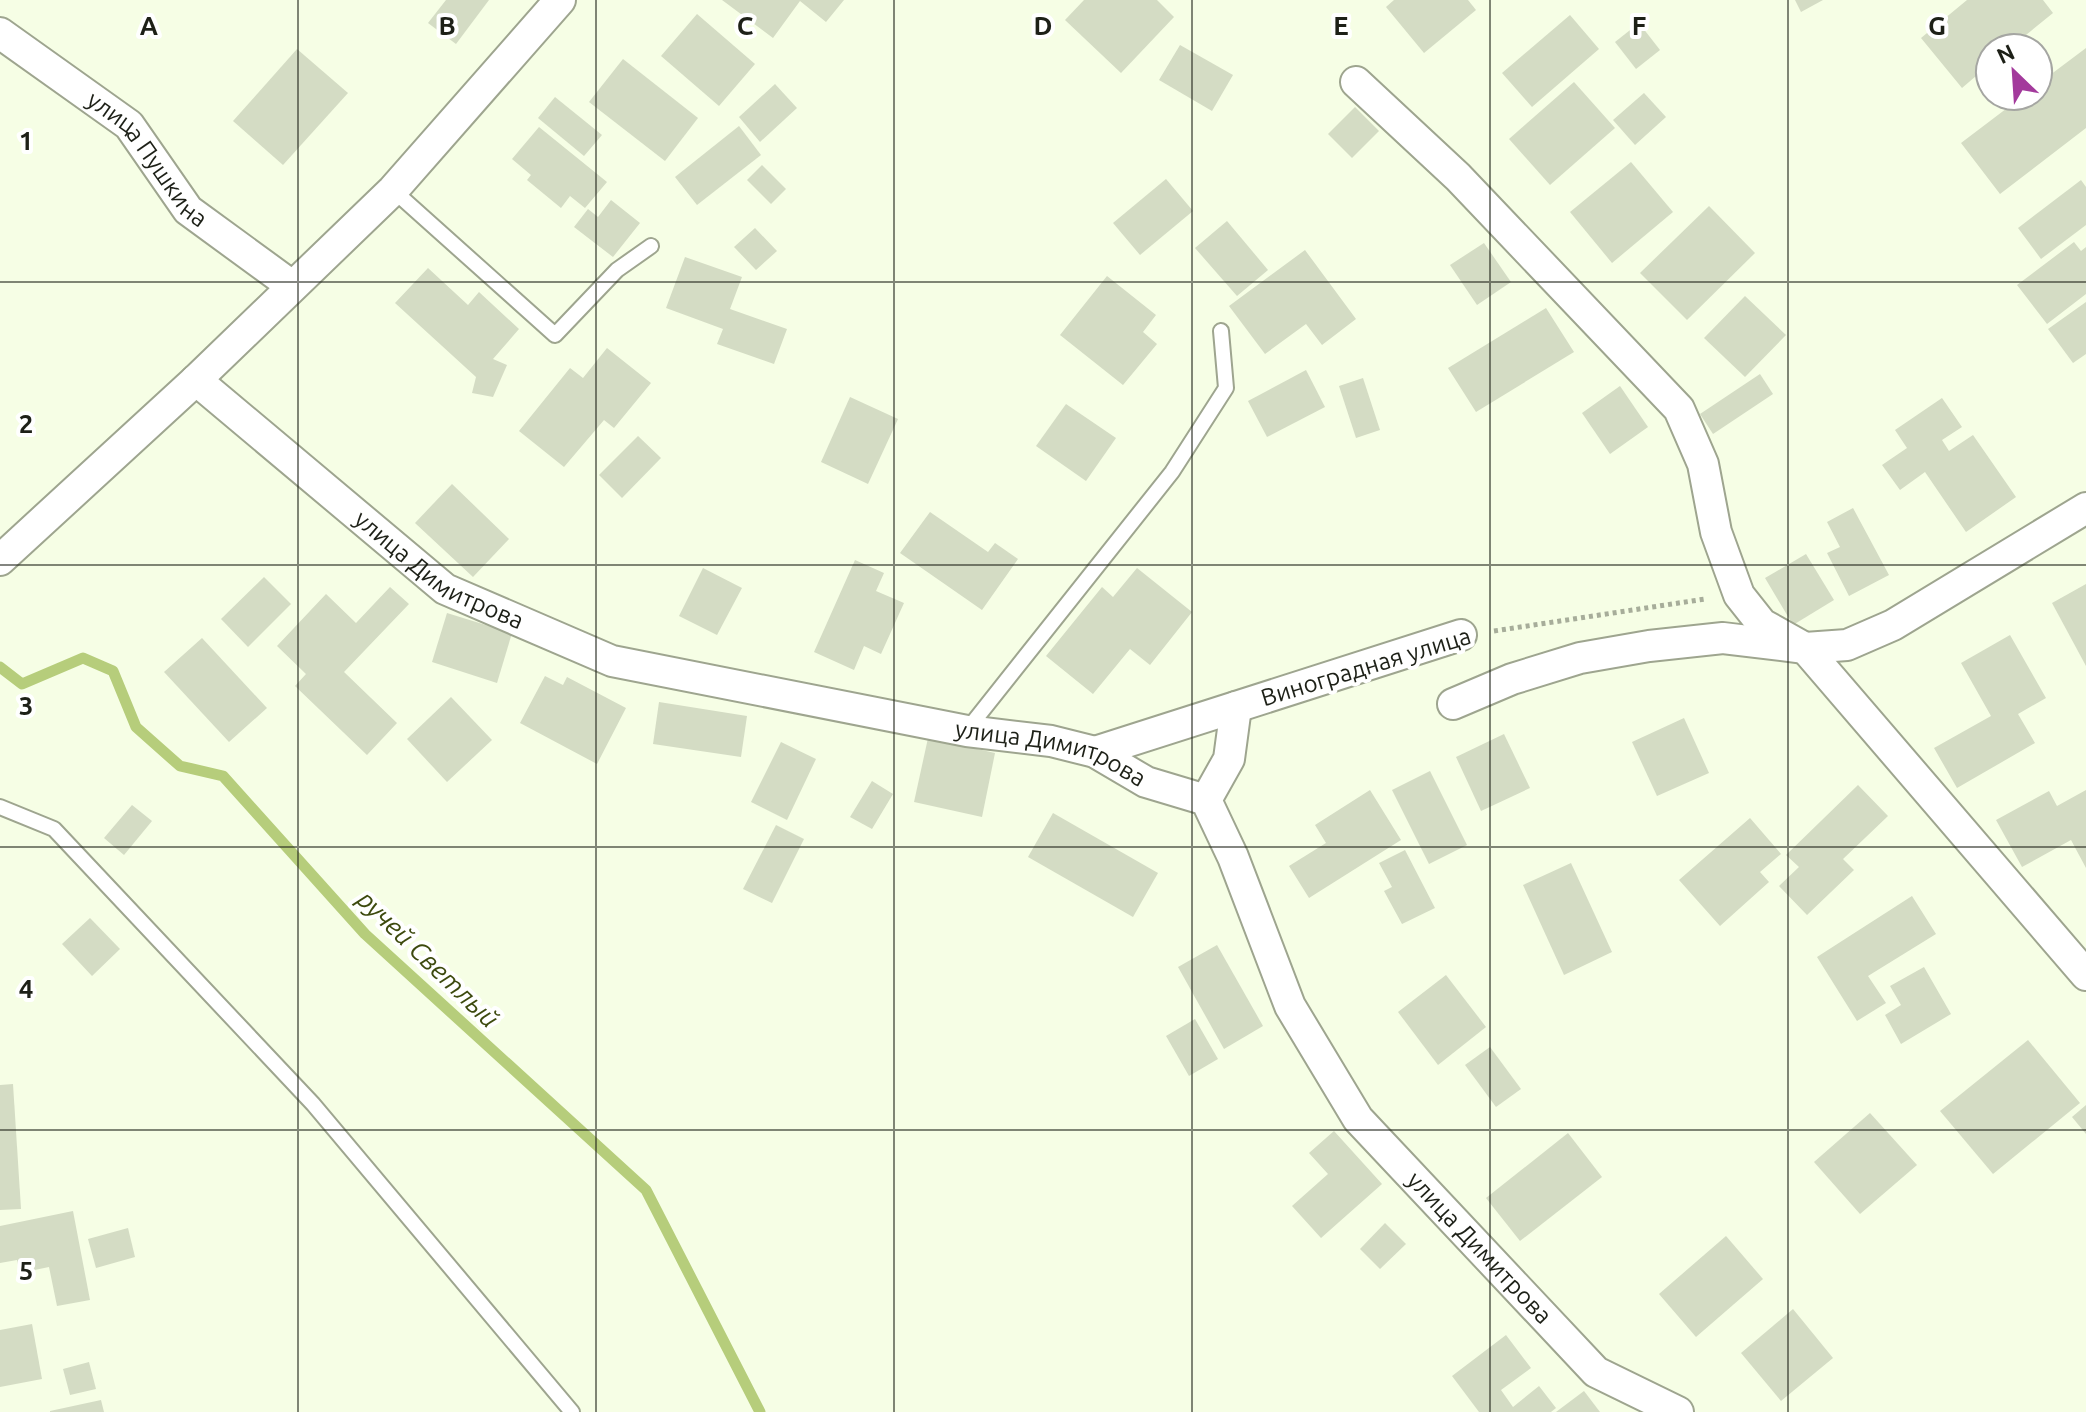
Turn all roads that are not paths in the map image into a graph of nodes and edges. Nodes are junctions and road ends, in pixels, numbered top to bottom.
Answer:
1 (560, 0) edge
2 (0, 33) edge
3 (1356, 82) dead end
4 (393, 190) junction
5 (651, 246) dead end
6 (292, 286) junction
7 (1221, 331) dead end
8 (196, 380) junction
9 (2086, 508) edge
10 (0, 560) edge
11 (1461, 635) road end
12 (1805, 648) junction
13 (1453, 704) dead end
14 (1236, 707) junction
15 (967, 731) junction
16 (1095, 752) junction
17 (1206, 800) junction
18 (0, 807) edge
19 (2086, 975) edge
20 (572, 1412) edge
21 (1678, 1412) edge

1 - 4 street
2 - 6 street, улица Пушкина
3 - 12 street
4 - 5 lane
4 - 6 street
6 - 8 street
7 - 15 lane
8 - 10 street
8 - 15 street, улица Димитрова
9 - 12 street
11 - 14 street, Виноградная улица
12 - 13 street
12 - 19 street
14 - 16 street, Виноградная улица
14 - 17 street
15 - 16 street, улица Димитрова
16 - 17 street, улица Димитрова
17 - 21 street, улица Димитрова
18 - 20 lane

